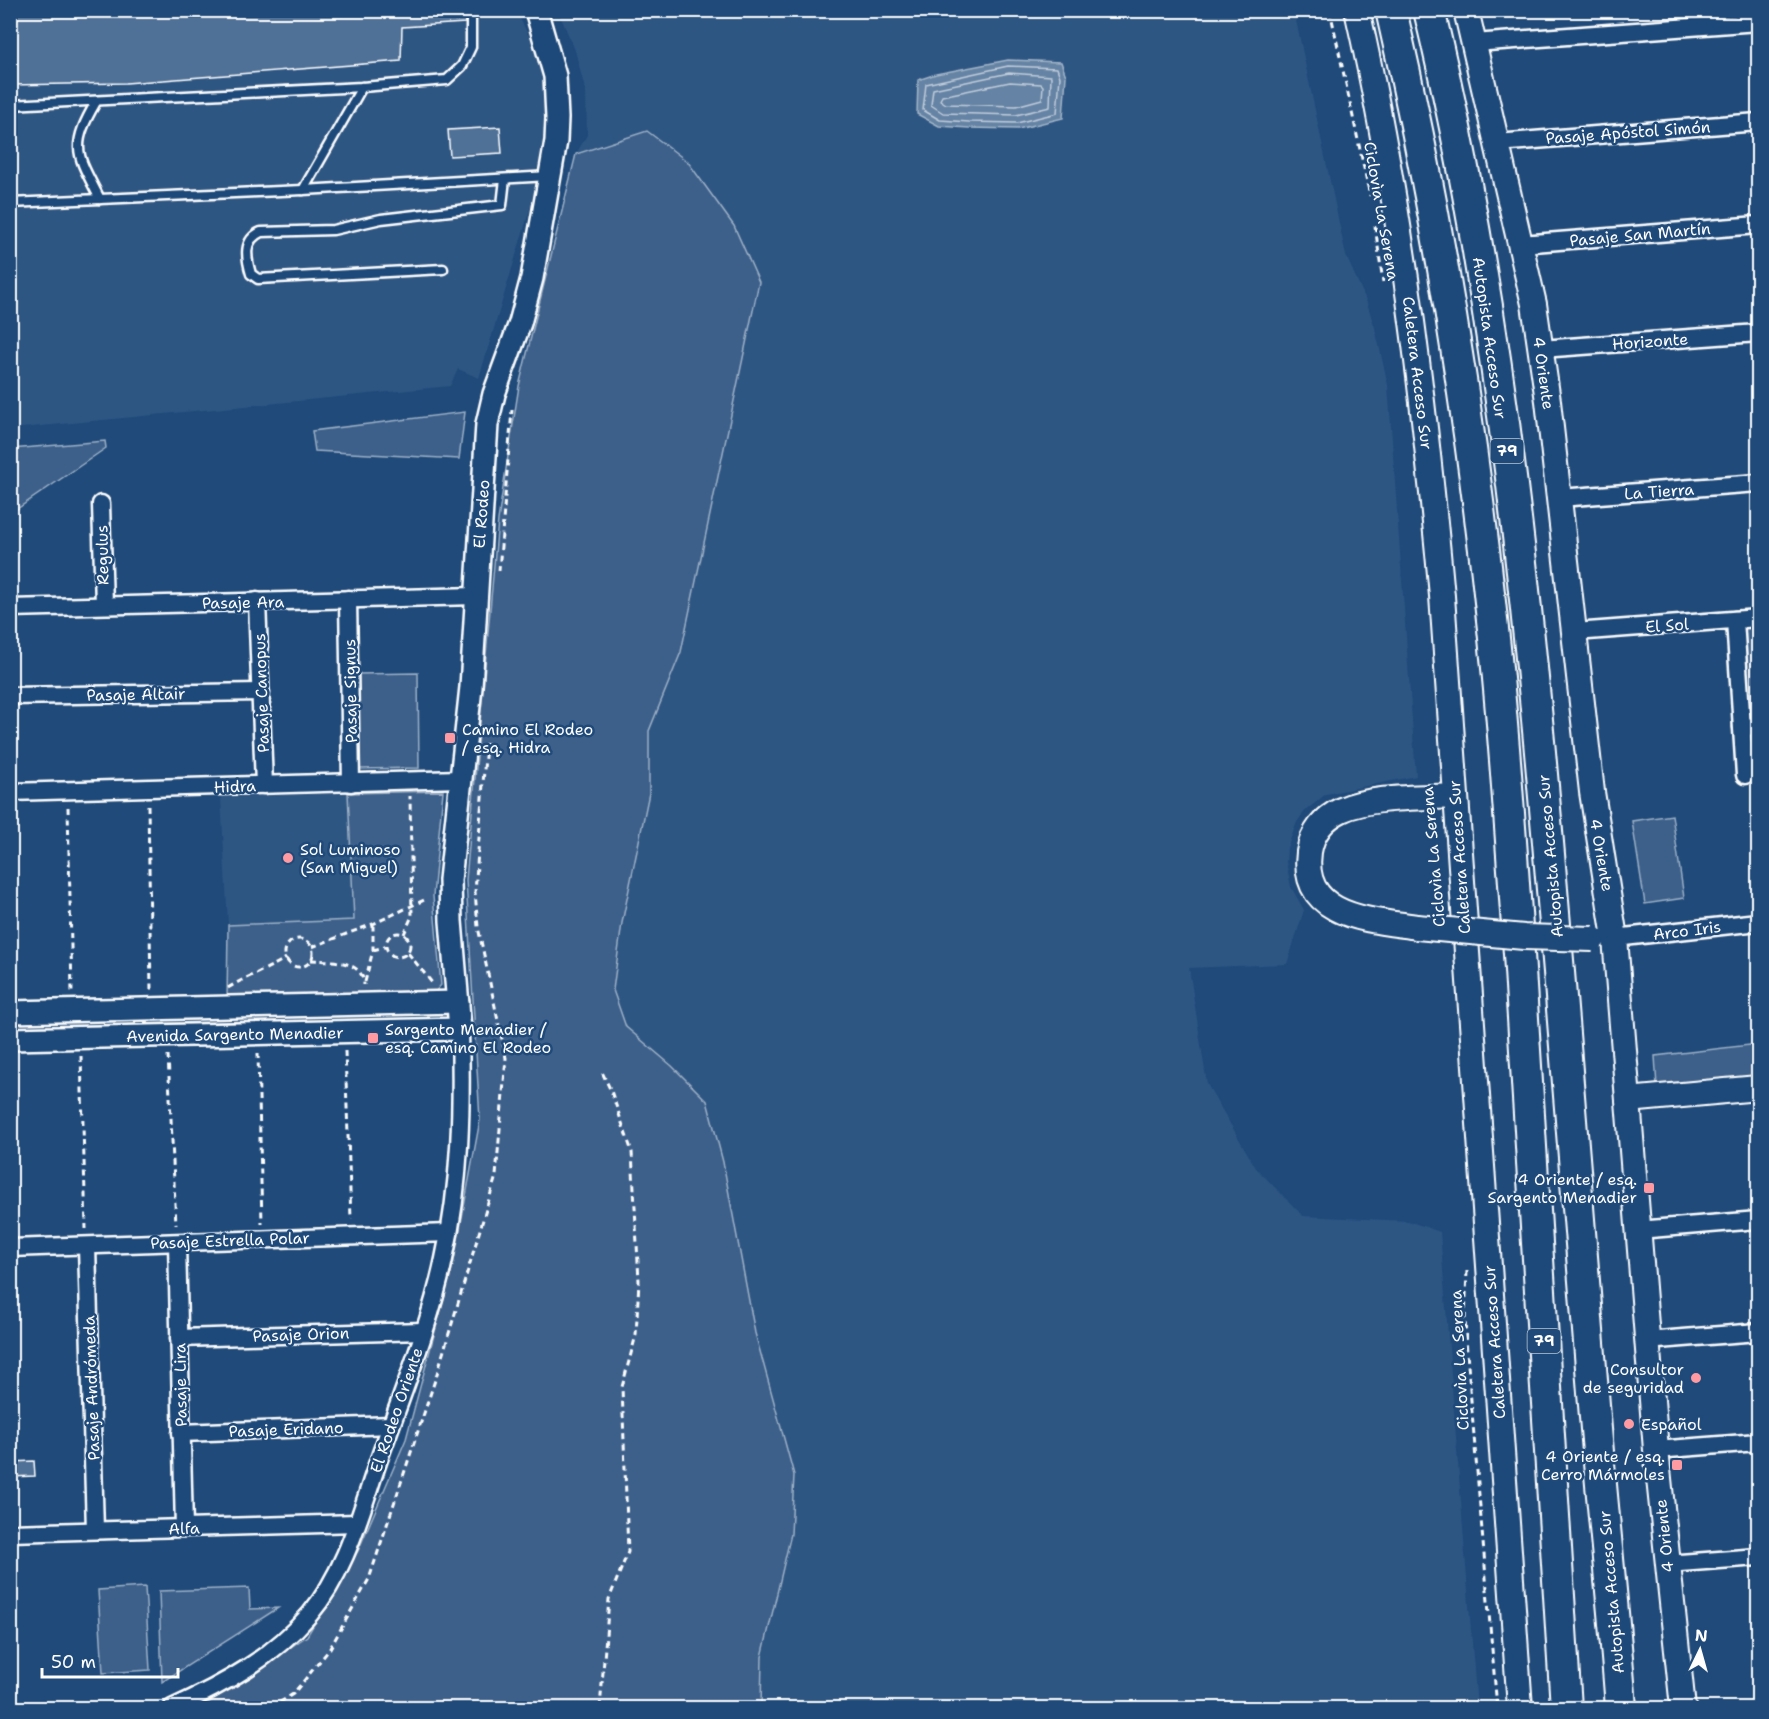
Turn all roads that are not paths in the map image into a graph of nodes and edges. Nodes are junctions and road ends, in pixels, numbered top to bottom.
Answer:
1 (471, 10) edge
2 (536, 10) edge
3 (1357, 10) edge
4 (1391, 10) edge
5 (1429, 10) edge
6 (1466, 10) edge
7 (1758, 22) edge
8 (1474, 43) junction
9 (362, 87) junction
10 (96, 102) junction
11 (10, 105) edge
12 (1758, 122) edge
13 (1497, 143) junction
14 (550, 176) junction
15 (505, 179) junction
16 (303, 190) junction
17 (100, 199) junction
18 (10, 203) edge
19 (1758, 225) edge
20 (1521, 244) junction
21 (443, 269) dead end
22 (1758, 333) edge
23 (1541, 349) junction
24 (1758, 483) edge
25 (1559, 498) junction
26 (101, 504) dead end
27 (476, 596) junction
28 (348, 599) junction
29 (257, 601) junction
30 (104, 605) junction
31 (10, 608) edge
32 (1758, 618) edge
33 (1735, 620) junction
34 (1575, 632) junction
35 (261, 692) junction
36 (10, 696) edge
37 (1750, 726) edge
38 (1745, 775) dead end
39 (460, 779) junction
40 (351, 783) junction
41 (264, 785) junction
42 (10, 792) edge
43 (1455, 796) junction
44 (1758, 922) edge
45 (1604, 938) junction
46 (458, 1002) junction
47 (10, 1012) edge
48 (460, 1029) junction
49 (10, 1039) edge
50 (1758, 1088) edge
51 (1628, 1100) junction
52 (1758, 1220) edge
53 (1638, 1230) junction
54 (449, 1233) junction
55 (177, 1243) junction
56 (87, 1246) junction
57 (10, 1248) edge
58 (423, 1331) junction
59 (1758, 1332) edge
60 (179, 1338) junction
61 (1646, 1341) junction
62 (391, 1425) junction
63 (181, 1433) junction
64 (1758, 1443) edge
65 (1656, 1450) junction
66 (357, 1523) junction
67 (184, 1528) junction
68 (95, 1530) junction
69 (10, 1533) edge
70 (1758, 1557) edge
71 (1667, 1564) junction
72 (172, 1708) edge
73 (1520, 1708) edge
74 (1566, 1708) edge
75 (1621, 1708) edge
76 (1683, 1708) edge

1 - 9 lane
2 - 14 street, El Rodeo
3 - 43 main road, Caletera Acceso Sur
4 - 74 highway, 79
5 - 75 highway, Autopista Acceso Sur / 79
6 - 8 main road, 4 Oriente
7 - 8 street
8 - 13 main road, 4 Oriente
9 - 10 lane
9 - 16 lane
10 - 11 lane
10 - 17 lane
12 - 13 street, Pasaje Apóstol Simón
13 - 20 main road, 4 Oriente
14 - 15 lane
14 - 27 street, El Rodeo
15 - 16 lane
15 - 21 lane
16 - 17 lane
17 - 18 lane
19 - 20 street, Pasaje San Martín
20 - 23 main road, 4 Oriente
22 - 23 street, Horizonte
23 - 25 main road, 4 Oriente
24 - 25 street, La Tierra
25 - 34 main road, 4 Oriente
26 - 30 street, Regulus
27 - 28 street, Pasaje Ara
27 - 39 street, El Rodeo
28 - 29 street, Pasaje Ara
28 - 40 street, Pasaje Signus
29 - 30 street, Pasaje Ara
29 - 35 street, Pasaje Canopus
30 - 31 street, Pasaje Ara
32 - 33 street, El Sol
33 - 34 street, El Sol
33 - 37 street
34 - 45 main road, 4 Oriente
35 - 36 street, Pasaje Altair
35 - 41 street, Pasaje Canopus
37 - 38 street
39 - 40 street, Hidra
39 - 46 street, El Rodeo
40 - 41 street, Hidra
41 - 42 street, Hidra
43 - 45 main road, bridge
43 - 73 main road, Caletera Acceso Sur
44 - 45 street, Arco Iris
45 - 51 main road, 4 Oriente
46 - 47 street, Avenida Sargento Menadier
46 - 48 street, El Rodeo
48 - 49 street, Avenida Sargento Menadier
48 - 54 street, El Rodeo Oriente
50 - 51 main road
51 - 53 main road, 4 Oriente
52 - 53 street
53 - 61 main road, 4 Oriente
54 - 55 street, Pasaje Estrella Polar
54 - 58 street, El Rodeo Oriente
55 - 56 street, Pasaje Estrella Polar
55 - 60 street, Pasaje Lira
56 - 57 street, Pasaje Estrella Polar
56 - 68 street, Pasaje Andrómeda
58 - 60 street, Pasaje Orion
58 - 62 street, El Rodeo Oriente
59 - 61 street
60 - 63 street, Pasaje Lira
61 - 65 main road, 4 Oriente
62 - 63 street, Pasaje Eridano
62 - 66 street, El Rodeo Oriente
63 - 67 street, Pasaje Lira
64 - 65 street
65 - 71 main road, 4 Oriente
66 - 67 street, Alfa
66 - 72 street, El Rodeo Oriente
67 - 68 street, Alfa
68 - 69 street, Alfa
70 - 71 street
71 - 76 main road, 4 Oriente

